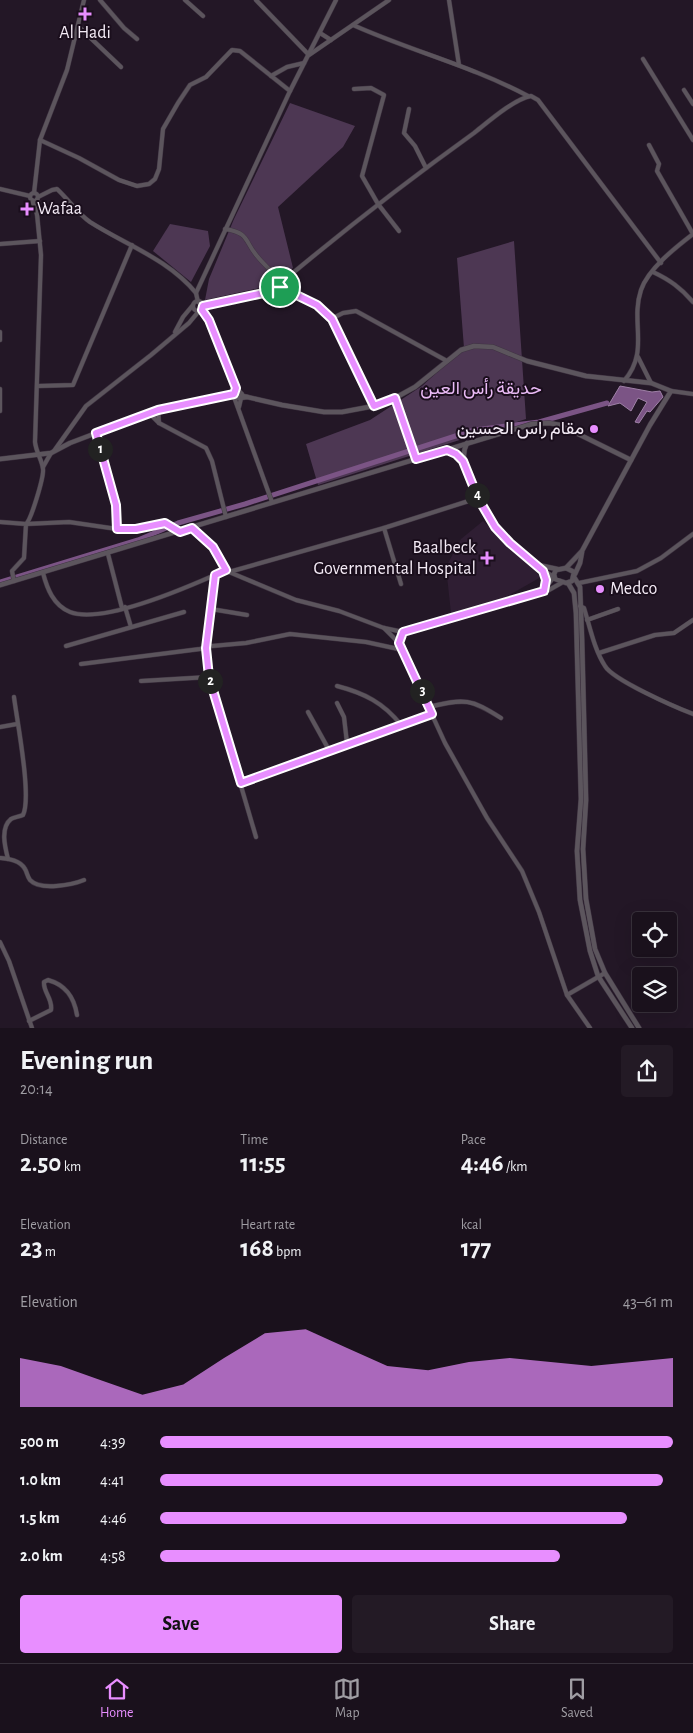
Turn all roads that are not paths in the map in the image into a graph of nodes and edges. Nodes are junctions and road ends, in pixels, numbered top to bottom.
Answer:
1 (84, 0) edge
2 (100, 0) edge
3 (185, 0) edge
4 (256, 0) edge
5 (336, 0) edge
6 (389, 0) edge
7 (449, 0) edge
8 (204, 16) dead end
9 (353, 25) junction
10 (78, 26) junction
11 (320, 32) junction
12 (136, 39) dead end
13 (332, 40) junction
14 (309, 55) junction
15 (643, 59) dead end
16 (304, 63) junction
17 (459, 65) junction
18 (120, 67) dead end
19 (271, 76) junction
20 (354, 89) dead end
21 (684, 90) dead end
22 (290, 91) junction
23 (528, 96) junction
24 (693, 104) edge
25 (409, 109) dead end
26 (40, 140) junction
27 (693, 140) edge
28 (649, 145) dead end
29 (426, 168) junction
30 (0, 188) edge
31 (35, 196) junction
32 (378, 204) junction
33 (225, 229) junction
34 (399, 231) dead end
35 (40, 241) junction
36 (0, 244) edge
37 (132, 245) junction
38 (661, 263) junction
39 (653, 272) junction
40 (283, 283) junction
41 (280, 287) junction
42 (196, 292) junction
43 (198, 302) junction
44 (693, 302) edge
45 (193, 305) junction
46 (201, 309) junction
47 (332, 319) junction
48 (0, 332) edge
49 (174, 334) junction
50 (0, 340) edge
51 (638, 357) junction
52 (447, 361) junction
53 (624, 381) junction
54 (651, 383) junction
55 (38, 386) junction
56 (236, 388) junction
57 (0, 389) edge
58 (671, 391) junction
59 (693, 394) edge
60 (232, 395) junction
61 (243, 396) junction
62 (395, 398) junction
63 (374, 406) junction
64 (239, 407) junction
65 (158, 410) junction
66 (0, 411) edge
67 (149, 413) junction
68 (159, 424) junction
69 (96, 433) junction
70 (466, 443) junction
71 (447, 450) junction
72 (52, 452) junction
73 (38, 454) junction
74 (415, 457) junction
75 (0, 459) edge
76 (631, 460) junction
77 (463, 461) junction
78 (43, 467) junction
79 (478, 498) junction
80 (272, 502) junction
81 (226, 517) junction
82 (0, 522) edge
83 (26, 524) junction
84 (192, 528) junction
85 (384, 528) junction
86 (117, 529) junction
87 (180, 532) junction
88 (693, 534) edge
89 (582, 551) junction
90 (108, 554) junction
91 (537, 565) junction
92 (558, 568) junction
93 (566, 568) junction
94 (228, 571) junction
95 (543, 571) junction
96 (43, 572) junction
97 (215, 575) junction
98 (574, 576) junction
99 (554, 577) junction
100 (14, 580) junction
101 (566, 583) junction
102 (579, 583) junction
103 (401, 584) dead end
104 (0, 585) edge
105 (546, 586) junction
106 (544, 591) junction
107 (575, 606) junction
108 (581, 606) junction
109 (124, 608) junction
110 (211, 609) junction
111 (618, 609) dead end
112 (184, 612) dead end
113 (247, 615) dead end
114 (587, 620) junction
115 (693, 620) edge
116 (131, 627) junction
117 (384, 628) junction
118 (403, 632) junction
119 (399, 643) junction
120 (66, 646) dead end
121 (206, 648) junction
122 (403, 650) junction
123 (599, 653) junction
124 (81, 664) dead end
125 (580, 672) junction
126 (209, 677) junction
127 (141, 681) dead end
128 (337, 686) dead end
129 (14, 697) dead end
130 (337, 703) dead end
131 (429, 707) junction
132 (308, 712) dead end
133 (432, 714) junction
134 (693, 714) edge
135 (501, 718) dead end
136 (17, 724) junction
137 (401, 725) junction
138 (0, 727) edge
139 (347, 744) junction
140 (330, 750) junction
141 (241, 783) junction
142 (256, 837) dead end
143 (0, 858) edge
144 (8, 859) junction
145 (84, 880) dead end
146 (0, 942) edge
147 (604, 973) junction
148 (598, 976) junction
149 (567, 995) junction
150 (77, 1015) dead end
151 (29, 1021) junction
152 (32, 1028) edge
153 (590, 1028) edge
154 (632, 1028) edge
155 (639, 1028) edge

1 - 10 street
2 - 12 street
3 - 8 street
4 - 14 street
5 - 11 street
6 - 9 street
7 - 17 street
9 - 13 street
9 - 17 street
10 - 18 street
10 - 26 street
11 - 13 street
11 - 14 street
13 - 14 street
14 - 16 street
15 - 27 street
16 - 19 street
16 - 22 street
17 - 23 street
19 - 22 street
19 - 26 street
20 - 32 street
21 - 24 street
22 - 33 street
23 - 29 street
23 - 38 street
25 - 29 street
26 - 31 street
28 - 38 street
29 - 32 street
30 - 31 street
31 - 35 street
31 - 37 street
32 - 34 street
32 - 40 street
33 - 40 street
33 - 42 street
35 - 36 street
35 - 55 street
37 - 42 street
37 - 55 street
38 - 39 street
39 - 44 street
39 - 51 street
40 - 41 street
41 - 46 street
41 - 47 street
42 - 43 street
43 - 45 street
43 - 46 street
45 - 46 street
45 - 49 street
46 - 49 street
46 - 56 street
47 - 52 street
47 - 63 street
48 - 50 street
49 - 72 street
51 - 53 street
51 - 54 street
52 - 53 street
52 - 62 street
53 - 54 street
54 - 58 street
55 - 73 street
56 - 60 street
56 - 61 street
57 - 66 street
58 - 59 street
58 - 76 street
60 - 61 street
60 - 64 street
60 - 65 street
61 - 63 street
61 - 64 street
62 - 63 street
62 - 74 street
64 - 80 street
65 - 67 street
65 - 68 street
67 - 68 street
67 - 69 street
68 - 81 street
69 - 72 street
69 - 86 street
70 - 71 street
70 - 76 street
70 - 77 street
71 - 74 street
71 - 77 street
72 - 73 street
72 - 78 street
73 - 75 street
73 - 78 street
74 - 80 street
76 - 89 street
77 - 79 street
78 - 83 street
79 - 85 street
79 - 91 street
80 - 81 street
81 - 84 street
82 - 83 street
83 - 86 street
83 - 100 street
84 - 87 street
84 - 94 street
85 - 94 street
85 - 103 street
86 - 87 street
87 - 90 street
88 - 102 street
89 - 93 street
89 - 98 street
90 - 96 street
90 - 109 street
91 - 92 street
91 - 95 street
92 - 93 street
92 - 99 street
93 - 98 street
94 - 97 street
94 - 117 street
95 - 99 street
95 - 105 street
96 - 100 street
96 - 109 street
97 - 109 street
97 - 110 street
98 - 101 street
98 - 102 street
99 - 101 street
99 - 105 street
100 - 104 street
101 - 106 street
101 - 107 street
102 - 108 street
105 - 106 street
106 - 118 street
107 - 108 street
107 - 125 street
108 - 114 street
108 - 125 street
109 - 116 street
110 - 113 street
110 - 121 street
111 - 114 street
112 - 116 street
114 - 123 street
115 - 123 street
116 - 120 street
117 - 118 street
117 - 119 street
118 - 119 street
119 - 122 street
121 - 122 street
121 - 124 street
121 - 126 street
122 - 131 street
123 - 134 street
125 - 147 street
125 - 148 street
126 - 127 street
126 - 141 street
128 - 137 street
129 - 136 street
130 - 139 street
131 - 133 street
131 - 135 street
132 - 140 street
133 - 137 street
133 - 149 street
136 - 138 street
136 - 144 street
137 - 139 street
139 - 140 street
140 - 141 street
141 - 142 street
143 - 144 street
144 - 145 street
146 - 151 street
147 - 148 street
147 - 155 street
148 - 149 street
148 - 154 street
149 - 153 street
150 - 151 street
151 - 152 street

